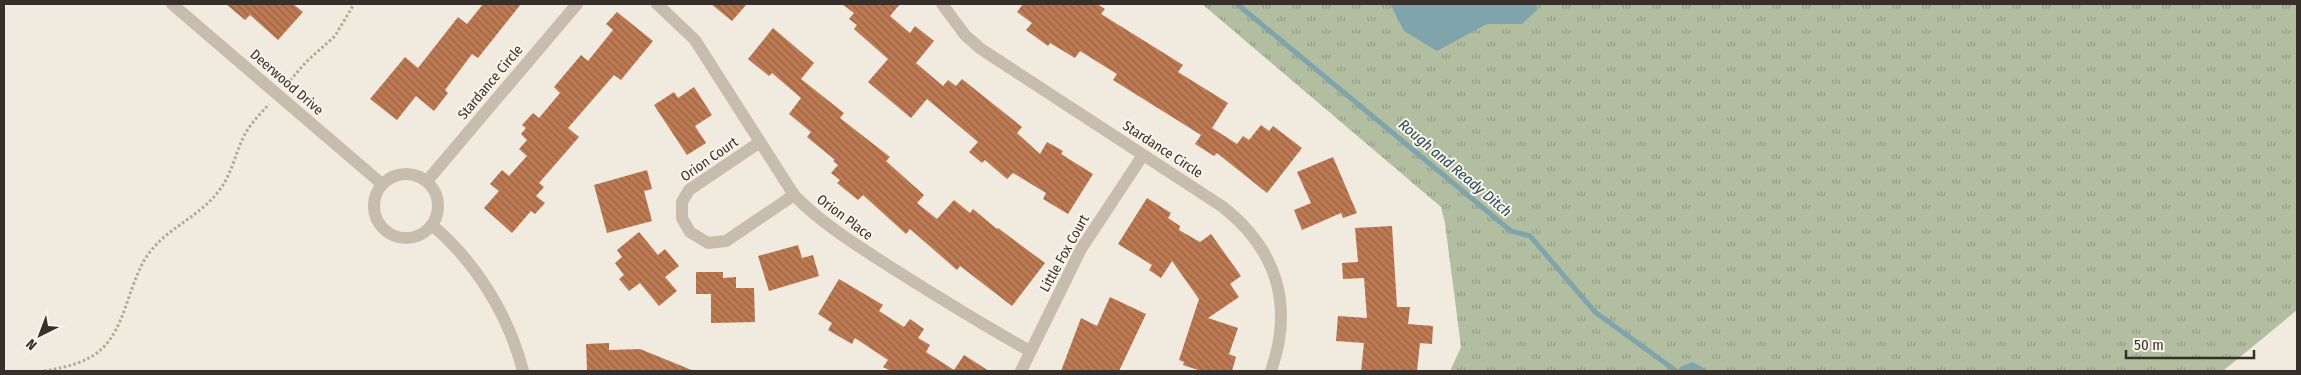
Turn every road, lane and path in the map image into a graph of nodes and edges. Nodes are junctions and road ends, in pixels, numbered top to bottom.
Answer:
1 (172, 4) edge
2 (354, 4) edge
3 (577, 4) edge
4 (658, 4) edge
5 (942, 4) edge
6 (278, 94) junction
7 (760, 142) junction
8 (1144, 155) junction
9 (426, 180) junction
10 (382, 184) junction
11 (794, 195) junction
12 (432, 225) junction
13 (1030, 351) junction
14 (44, 371) edge
15 (523, 371) edge
16 (1021, 371) edge
17 (1271, 371) edge

1 - 6 street, Deerwood Drive
2 - 6 path
3 - 9 street, Stardance Circle
4 - 7 street, Orion Place
5 - 8 street, Stardance Circle
6 - 10 street, Deerwood Drive
6 - 14 path
7 - 11 street, Orion Place
7 - 11 street, Orion Court
8 - 13 street, Little Fox Court
8 - 17 street, Stardance Circle
9 - 10 street
9 - 12 street
10 - 12 street
11 - 13 street, Orion Place
12 - 15 street
13 - 16 street, Little Fox Court

